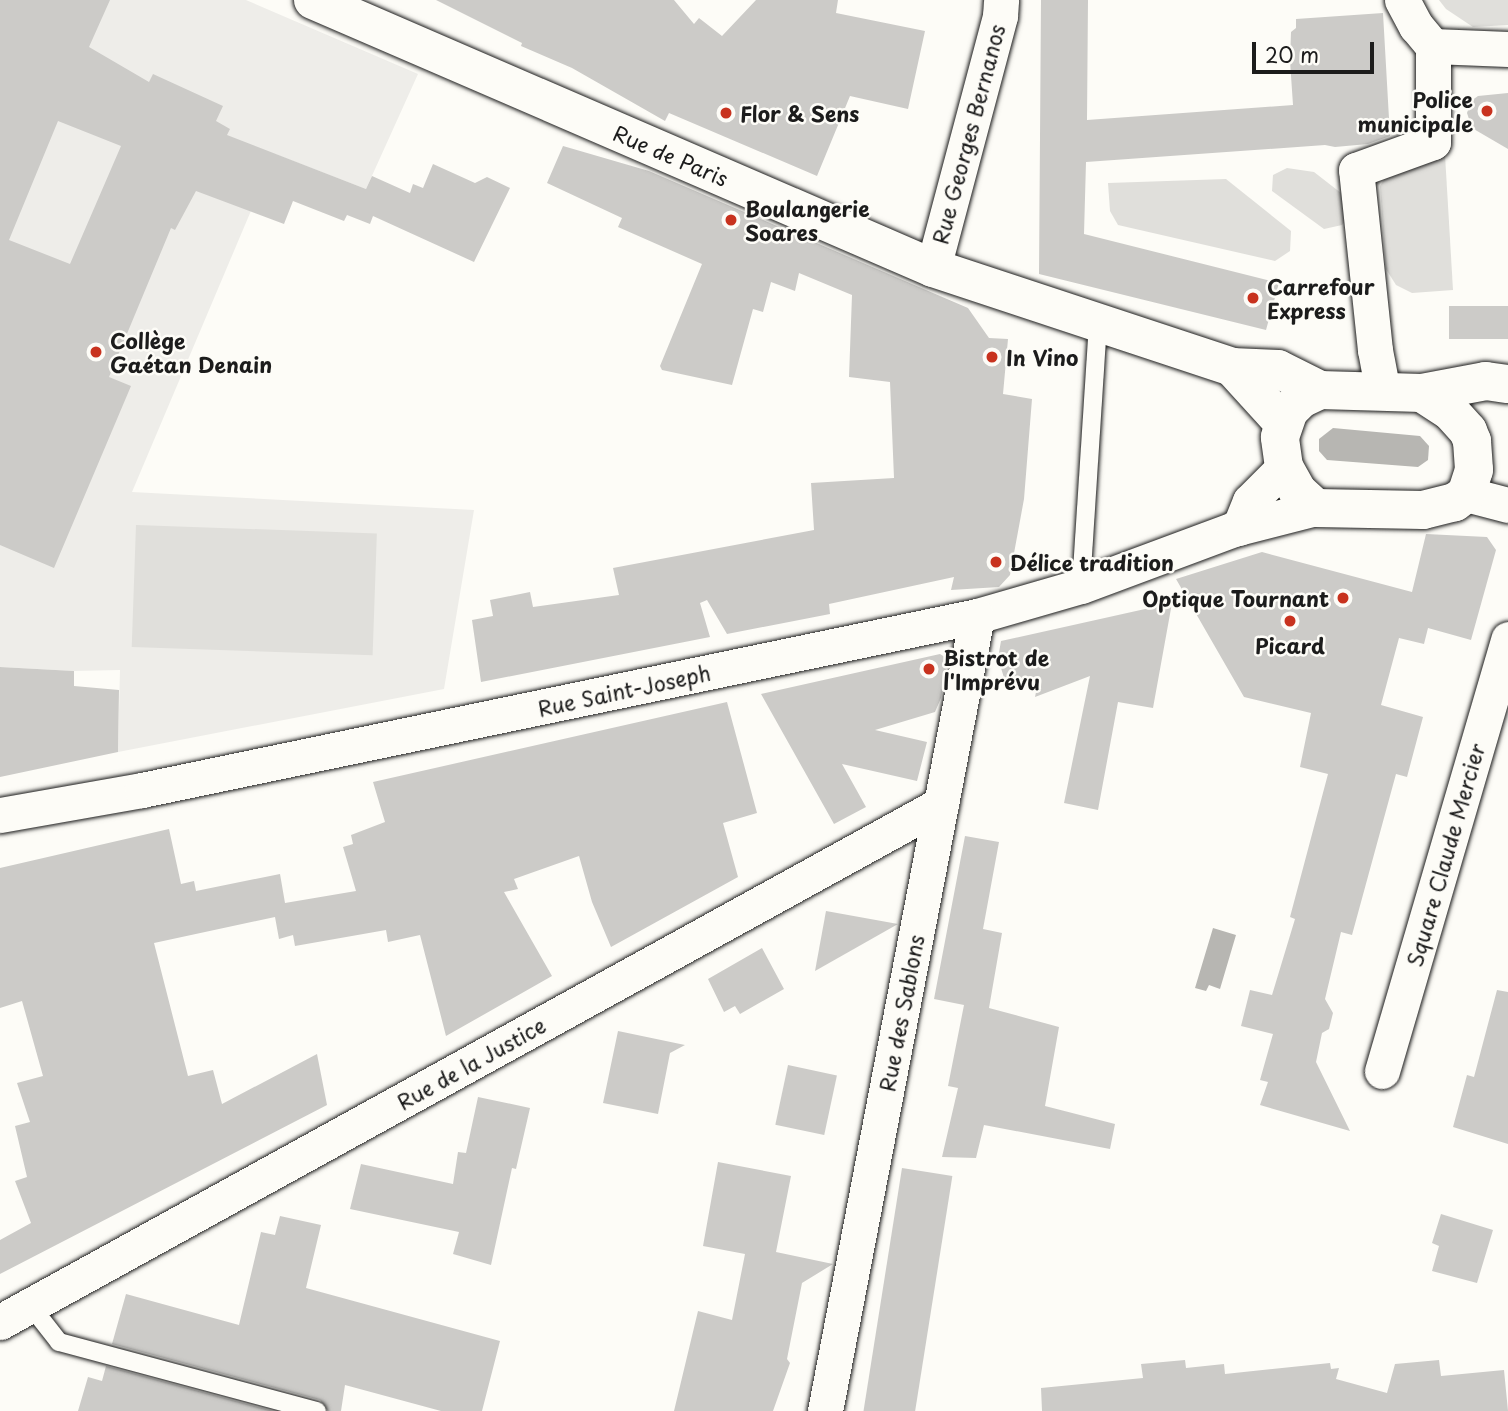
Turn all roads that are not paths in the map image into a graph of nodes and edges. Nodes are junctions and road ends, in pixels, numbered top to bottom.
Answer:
1 (313, 0) edge
2 (1001, 0) edge
3 (1402, 0) edge
4 (1433, 46) junction
5 (1508, 49) edge
6 (933, 268) junction
7 (1098, 324) junction
8 (1232, 366) junction
9 (1508, 384) edge
10 (1320, 390) junction
11 (1383, 391) junction
12 (1422, 393) junction
13 (1508, 396) edge
14 (1284, 424) junction
15 (1468, 431) junction
16 (1284, 467) junction
17 (1466, 494) junction
18 (1508, 505) edge
19 (1316, 508) junction
20 (1239, 527) junction
21 (1081, 586) junction
22 (977, 616) junction
23 (1508, 639) edge
24 (941, 804) junction
25 (0, 816) edge
26 (1382, 1071) dead end
27 (30, 1305) junction
28 (0, 1322) edge
29 (317, 1411) edge
30 (825, 1411) edge

1 - 6 street, Rue de Paris
2 - 6 street, Rue Georges Bernanos
3 - 4 street
4 - 5 street
4 - 11 street
6 - 7 street, Rue de Paris
7 - 8 street, Rue de Paris
7 - 21 lane
8 - 10 street, Rue de Paris
8 - 14 street
9 - 12 street
10 - 11 street
10 - 14 street
11 - 12 street
12 - 15 street
13 - 15 street
14 - 16 street
15 - 17 street
16 - 19 street
16 - 20 street
17 - 18 street
17 - 19 street
19 - 20 street, Rue Saint-Joseph
20 - 21 street, Rue Saint-Joseph
21 - 22 street, Rue Saint-Joseph
22 - 24 street, Rue des Sablons
22 - 25 street, Rue Saint-Joseph
23 - 26 street, Square Claude Mercier
24 - 27 street, Rue de la Justice
24 - 30 street, Rue des Sablons
27 - 28 street, Rue de la Justice
27 - 29 lane

